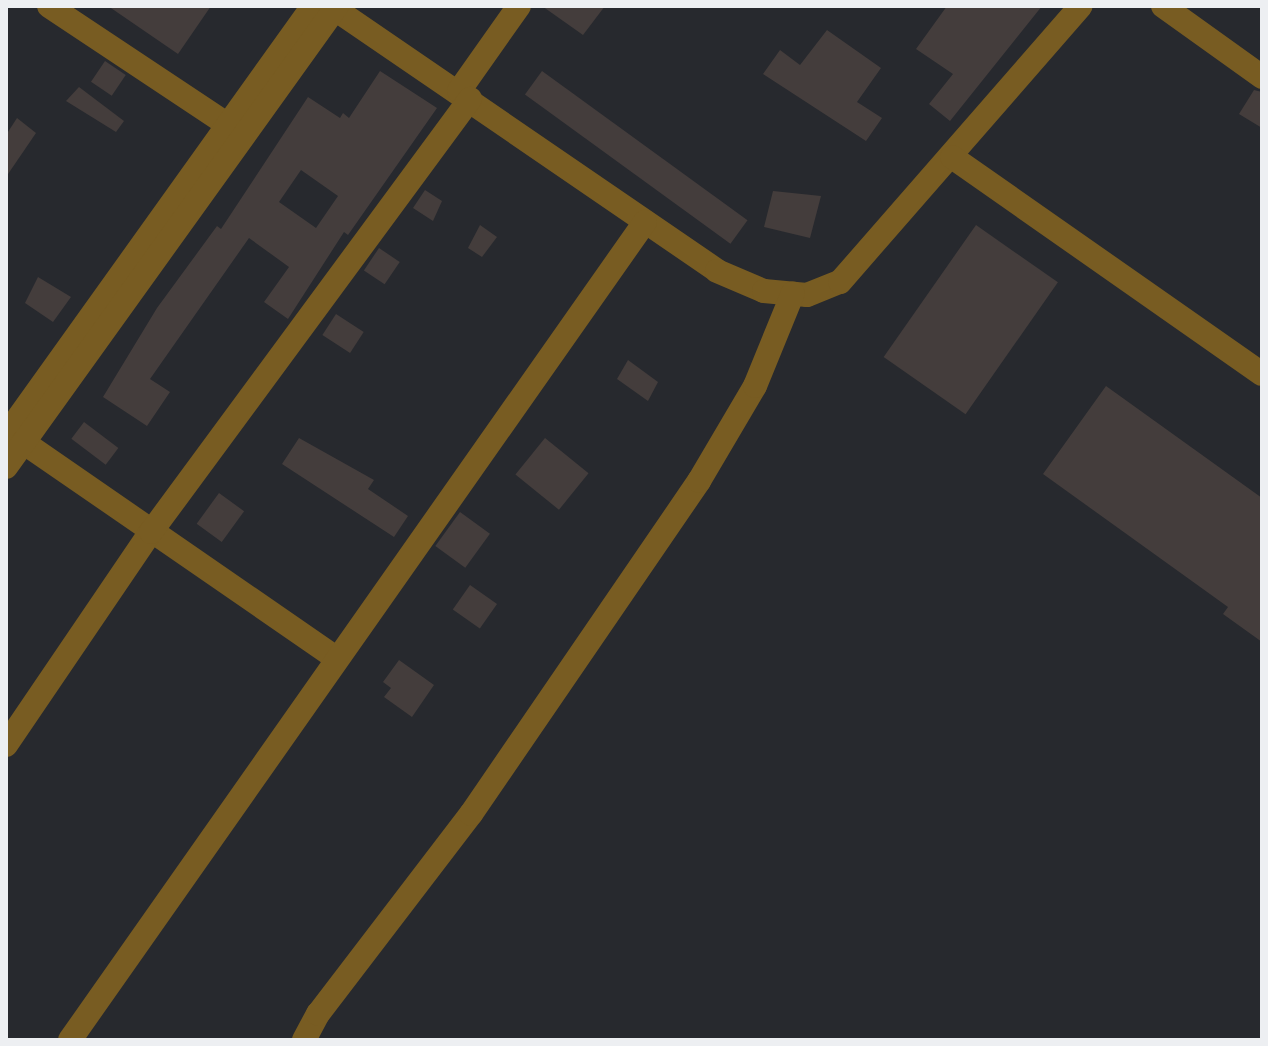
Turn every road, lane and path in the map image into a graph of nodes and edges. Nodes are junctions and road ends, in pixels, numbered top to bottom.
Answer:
1 (49, 6) edge
2 (519, 6) edge
3 (1081, 6) edge
4 (1163, 6) edge
5 (328, 7) edge
6 (1262, 77) edge
7 (464, 95) junction
8 (235, 130) junction
9 (952, 157) junction
10 (645, 222) junction
11 (793, 293) junction
12 (1262, 374) edge
13 (15, 439) edge
14 (6, 467) edge
15 (151, 532) junction
16 (336, 658) junction
17 (6, 745) edge
18 (70, 1040) edge
19 (304, 1040) edge

1 - 8 street
2 - 7 street
3 - 9 street
4 - 6 street
5 - 7 street
5 - 8 street
7 - 10 street
7 - 15 street
8 - 13 street
9 - 11 street
9 - 12 street
10 - 11 street
10 - 16 street
11 - 19 street
13 - 14 street
13 - 15 street
15 - 16 street
15 - 17 street
16 - 18 street

